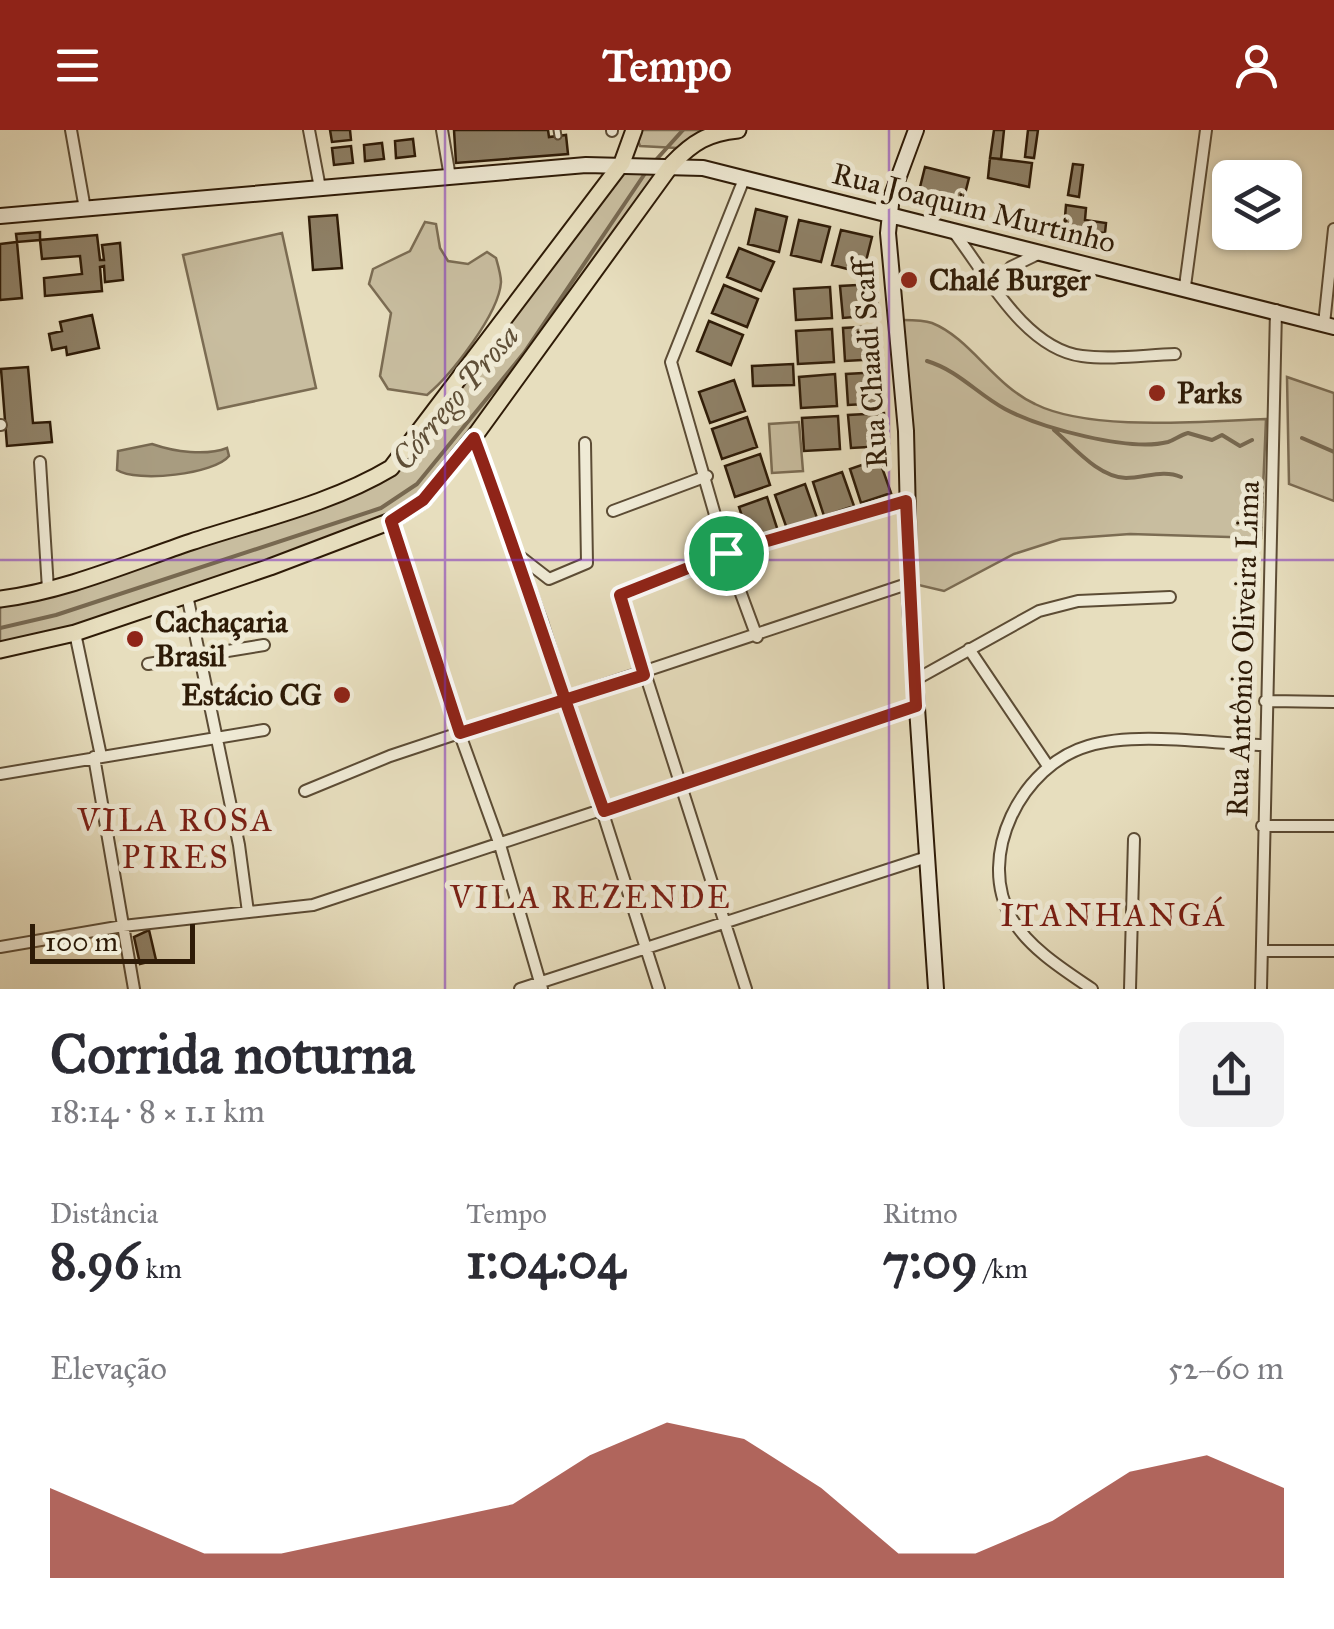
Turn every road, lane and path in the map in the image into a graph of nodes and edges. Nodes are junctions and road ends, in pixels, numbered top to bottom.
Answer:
1 (71, 130) edge
2 (309, 130) edge
3 (442, 130) edge
4 (634, 130) edge
5 (738, 130) edge
6 (916, 130) edge
7 (1206, 130) edge
8 (625, 164) junction
9 (665, 165) junction
10 (450, 177) junction
11 (744, 180) junction
12 (320, 188) junction
13 (85, 209) junction
14 (890, 215) junction
15 (0, 216) edge
16 (1334, 229) edge
17 (956, 235) junction
18 (1036, 256) junction
19 (1185, 286) junction
20 (998, 290) junction
21 (1276, 310) junction
22 (1329, 325) edge
23 (1175, 354) dead end
24 (474, 438) junction
25 (585, 442) dead end
26 (40, 462) dead end
27 (707, 476) junction
28 (906, 501) junction
29 (613, 511) dead end
30 (391, 521) junction
31 (726, 553) junction
32 (517, 554) junction
33 (910, 583) junction
34 (48, 589) junction
35 (187, 595) junction
36 (1170, 596) dead end
37 (0, 599) edge
38 (75, 633) junction
39 (757, 637) junction
40 (264, 644) dead end
41 (969, 649) junction
42 (0, 650) edge
43 (198, 656) junction
44 (148, 664) dead end
45 (644, 675) junction
46 (915, 680) junction
47 (563, 699) junction
48 (1265, 700) junction
49 (1334, 702) edge
50 (916, 706) junction
51 (264, 730) dead end
52 (460, 733) junction
53 (214, 737) junction
54 (1264, 745) junction
55 (98, 757) junction
56 (1048, 766) junction
57 (0, 774) edge
58 (684, 785) junction
59 (305, 791) dead end
60 (604, 811) junction
61 (1262, 826) junction
62 (1334, 826) edge
63 (1134, 839) dead end
64 (500, 845) junction
65 (928, 857) junction
66 (248, 912) junction
67 (723, 924) junction
68 (123, 926) junction
69 (0, 947) edge
70 (646, 948) junction
71 (1262, 951) junction
72 (1334, 951) edge
73 (541, 986) edge
74 (134, 989) edge
75 (520, 989) edge
76 (659, 989) edge
77 (746, 989) edge
78 (936, 989) edge
79 (1092, 989) edge
80 (1130, 989) edge
81 (1261, 989) edge

1 - 13 street
2 - 12 street
3 - 10 street
4 - 8 main road
5 - 9 main road
6 - 14 street, Rua Chaadi Scaff
7 - 19 street
8 - 9 street, Rua Joaquim Murtinho
8 - 10 street, Rua Joaquim Murtinho
8 - 34 main road
9 - 11 street, Rua Joaquim Murtinho
9 - 24 main road
10 - 12 street, Rua Joaquim Murtinho
11 - 14 street, Rua Joaquim Murtinho
11 - 27 street
12 - 13 street, Rua Joaquim Murtinho
13 - 15 street, Rua Joaquim Murtinho
14 - 17 street, Rua Joaquim Murtinho
14 - 28 street, Rua Chaadi Scaff
16 - 22 street
17 - 18 street, Rua Joaquim Murtinho
17 - 20 street
18 - 19 street, Rua Joaquim Murtinho
18 - 20 street
19 - 21 street, Rua Joaquim Murtinho
20 - 23 street
21 - 22 street, Rua Joaquim Murtinho
21 - 48 street, Rua Antônio Oliveira Lima
24 - 30 main road
24 - 32 street
25 - 32 street
26 - 34 street
27 - 29 street
27 - 31 street
28 - 31 street
28 - 33 street, Rua Chaadi Scaff
30 - 35 main road
30 - 52 street
31 - 39 street
31 - 45 street
32 - 47 street
33 - 39 street
33 - 46 street, Rua Chaadi Scaff
34 - 37 main road
35 - 38 main road
35 - 43 street
36 - 41 street
38 - 42 main road
38 - 55 street
39 - 45 street
40 - 43 street
41 - 46 street
41 - 56 street
43 - 44 street
43 - 53 street
45 - 47 street
45 - 58 street
46 - 50 street, Rua Chaadi Scaff
47 - 52 street
47 - 60 street
48 - 49 street
48 - 54 street, Rua Antônio Oliveira Lima
50 - 58 street
50 - 65 street, Rua Chaadi Scaff
51 - 53 street
52 - 59 street
52 - 64 street
53 - 55 street
53 - 66 street
54 - 56 street
54 - 61 street, Rua Antônio Oliveira Lima
55 - 57 street
55 - 68 street
56 - 79 street
58 - 60 street
58 - 67 street
60 - 64 street
60 - 70 street
61 - 62 street
61 - 71 street, Rua Antônio Oliveira Lima
63 - 80 street
64 - 66 street
64 - 73 street
65 - 67 street
65 - 78 street, Rua Chaadi Scaff
66 - 68 street
67 - 70 street
67 - 77 street
68 - 69 street
68 - 74 street
70 - 73 street
70 - 76 street
71 - 72 street
71 - 81 street, Rua Antônio Oliveira Lima
73 - 75 street

